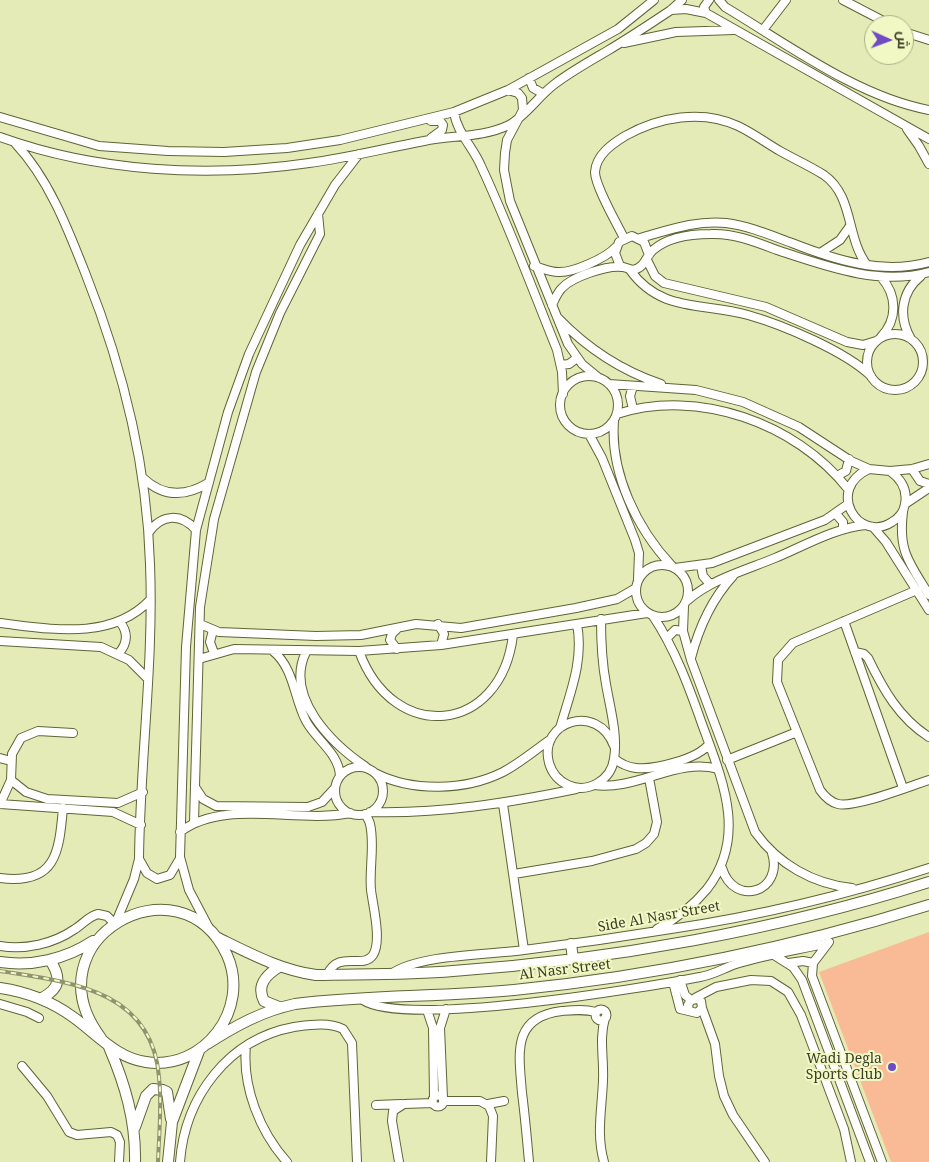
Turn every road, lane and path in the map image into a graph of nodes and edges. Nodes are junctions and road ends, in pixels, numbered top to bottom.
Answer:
1 (654, 0) edge
2 (682, 0) edge
3 (709, 0) edge
4 (719, 0) edge
5 (786, 0) edge
6 (843, 0) edge
7 (671, 10) junction
8 (706, 13) junction
9 (872, 15) edge
10 (739, 30) junction
11 (763, 30) junction
12 (914, 35) edge
13 (929, 40) edge
14 (615, 46) junction
15 (529, 78) junction
16 (508, 90) junction
17 (542, 93) junction
18 (929, 110) edge
19 (454, 112) junction
20 (0, 118) edge
21 (520, 118) junction
22 (420, 120) junction
23 (904, 126) junction
24 (462, 136) junction
25 (0, 137) edge
26 (429, 139) junction
27 (929, 139) edge
28 (15, 143) junction
29 (359, 154) junction
30 (929, 164) edge
31 (510, 201) junction
32 (498, 205) junction
33 (318, 214) junction
34 (850, 226) junction
35 (656, 234) junction
36 (624, 238) junction
37 (640, 238) junction
38 (661, 244) junction
39 (616, 247) junction
40 (820, 253) junction
41 (648, 257) junction
42 (929, 262) edge
43 (867, 265) junction
44 (534, 266) junction
45 (622, 267) junction
46 (630, 270) junction
47 (926, 273) edge
48 (881, 277) junction
49 (552, 305) junction
50 (555, 314) junction
51 (911, 339) junction
52 (878, 340) junction
53 (577, 358) junction
54 (561, 365) junction
55 (871, 376) junction
56 (599, 378) junction
57 (609, 384) junction
58 (633, 386) junction
59 (673, 387) junction
60 (563, 394) junction
61 (632, 409) junction
62 (615, 417) junction
63 (589, 434) junction
64 (605, 445) junction
65 (848, 459) junction
66 (929, 464) edge
67 (869, 469) junction
68 (912, 469) junction
69 (890, 470) junction
70 (837, 476) junction
71 (143, 478) junction
72 (208, 483) junction
73 (929, 486) edge
74 (848, 489) junction
75 (848, 504) junction
76 (904, 507) junction
77 (200, 514) junction
78 (836, 514) junction
79 (214, 518) junction
80 (869, 526) junction
81 (843, 529) junction
82 (196, 530) junction
83 (149, 532) junction
84 (901, 536) junction
85 (886, 542) junction
86 (653, 545) junction
87 (639, 554) junction
88 (701, 566) junction
89 (675, 568) junction
90 (734, 575) junction
91 (637, 584) junction
92 (710, 584) junction
93 (917, 590) junction
94 (929, 595) edge
95 (150, 600) junction
96 (686, 603) junction
97 (929, 610) edge
98 (650, 614) junction
99 (601, 620) junction
100 (844, 621) junction
101 (120, 622) junction
102 (0, 623) edge
103 (200, 624) junction
104 (438, 624) junction
105 (577, 624) junction
106 (399, 628) junction
107 (213, 630) junction
108 (683, 631) junction
109 (514, 635) junction
110 (667, 638) junction
111 (0, 641) edge
112 (441, 645) junction
113 (397, 649) junction
114 (273, 651) junction
115 (359, 651) junction
116 (306, 652) junction
117 (856, 652) junction
118 (118, 653) junction
119 (214, 653) junction
120 (199, 659) junction
121 (691, 660) junction
122 (147, 678) junction
123 (560, 728) junction
124 (796, 732) junction
125 (73, 733) dead end
126 (552, 737) junction
127 (929, 737) edge
128 (709, 744) junction
129 (614, 746) junction
130 (196, 749) junction
131 (182, 750) junction
132 (0, 758) edge
133 (614, 759) junction
134 (727, 760) junction
135 (11, 761) junction
136 (368, 768) junction
137 (718, 769) junction
138 (375, 773) junction
139 (340, 776) junction
140 (649, 778) junction
141 (11, 780) junction
142 (929, 780) edge
143 (594, 785) junction
144 (195, 787) junction
145 (336, 788) junction
146 (580, 788) junction
147 (902, 788) junction
148 (143, 792) junction
149 (209, 803) junction
150 (0, 804) edge
151 (503, 804) junction
152 (63, 808) junction
153 (350, 813) junction
154 (367, 813) junction
155 (208, 817) junction
156 (194, 822) junction
157 (141, 824) junction
158 (180, 832) junction
159 (772, 853) junction
160 (180, 857) junction
161 (139, 858) junction
162 (722, 868) junction
163 (929, 868) edge
164 (514, 874) junction
165 (0, 878) edge
166 (929, 882) edge
167 (859, 888) junction
168 (929, 906) edge
169 (115, 922) junction
170 (839, 930) junction
171 (650, 932) junction
172 (214, 936) junction
173 (96, 939) junction
174 (828, 943) junction
175 (571, 944) junction
176 (0, 946) edge
177 (760, 949) junction
178 (524, 950) junction
179 (774, 955) junction
180 (572, 959) junction
181 (50, 960) junction
182 (0, 962) edge
183 (789, 963) junction
184 (813, 963) junction
185 (279, 967) junction
186 (391, 974) junction
187 (327, 975) junction
188 (676, 981) junction
189 (0, 988) edge
190 (604, 993) junction
191 (42, 998) junction
192 (363, 1000) junction
193 (697, 1003) junction
194 (0, 1004) edge
195 (280, 1007) junction
196 (446, 1009) junction
197 (427, 1010) junction
198 (600, 1015) junction
199 (39, 1018) dead end
200 (436, 1028) junction
201 (104, 1042) junction
202 (246, 1046) junction
203 (203, 1048) junction
204 (228, 1060) junction
205 (22, 1066) dead end
206 (245, 1070) junction
207 (433, 1100) junction
208 (443, 1100) junction
209 (504, 1101) dead end
210 (400, 1104) junction
211 (488, 1104) junction
212 (376, 1105) dead end
213 (172, 1122) junction
214 (134, 1129) junction
215 (119, 1162) edge
216 (135, 1162) edge
217 (168, 1162) edge
218 (180, 1162) edge
219 (287, 1162) edge
220 (357, 1162) edge
221 (400, 1162) edge
222 (490, 1162) edge
223 (529, 1162) edge
224 (604, 1162) edge
225 (765, 1162) edge
226 (851, 1162) edge
227 (870, 1162) edge
228 (882, 1162) edge

1 - 15 street
2 - 7 street
3 - 8 street
4 - 11 street
5 - 11 street
6 - 9 street
7 - 8 street
7 - 14 street
8 - 10 street
10 - 14 street
10 - 23 street
11 - 18 street
12 - 13 street
14 - 17 street
15 - 16 street
15 - 17 street
16 - 19 street
16 - 21 street
17 - 21 street
19 - 22 street
19 - 24 street
20 - 22 street
21 - 24 street
21 - 31 street
22 - 26 street
23 - 27 street
23 - 30 street
24 - 26 street
24 - 32 street
25 - 28 street
26 - 29 street
28 - 29 street
28 - 71 street
29 - 33 street
31 - 32 street
31 - 44 street
32 - 54 street
33 - 72 street
33 - 79 street
34 - 36 street
34 - 40 street
34 - 43 street
35 - 37 street
35 - 38 street
35 - 40 street
36 - 37 street
36 - 39 street
37 - 41 street
38 - 41 street
38 - 48 street
39 - 44 street
39 - 45 street
40 - 43 street
41 - 46 street
41 - 52 street
42 - 43 street
44 - 49 street
45 - 46 street
45 - 49 street
46 - 55 street
47 - 48 street
47 - 51 street
48 - 52 street
49 - 50 street
50 - 53 street
50 - 59 street
51 - 52 street
51 - 55 street
52 - 55 street
53 - 54 street
53 - 56 street
54 - 60 street
56 - 57 street
56 - 60 street
57 - 58 street
57 - 62 street
58 - 59 street
58 - 61 street
59 - 65 street
60 - 63 street
61 - 62 street
61 - 70 street
62 - 63 street
62 - 64 street
63 - 64 street
64 - 86 street
64 - 87 street
65 - 67 street
65 - 70 street
66 - 68 street
67 - 69 street
67 - 74 street
68 - 69 street
68 - 73 street
69 - 76 street
70 - 74 street
71 - 72 street
71 - 83 street
72 - 77 street
73 - 76 street
74 - 75 street
75 - 78 street
75 - 80 street
76 - 80 street
76 - 84 street
77 - 79 street
77 - 82 street
78 - 81 street
78 - 88 street
79 - 103 street
80 - 81 street
80 - 85 street
81 - 90 street
82 - 83 street
82 - 131 street
83 - 95 street
84 - 85 street
84 - 94 street
85 - 93 street
86 - 87 street
86 - 89 street
87 - 91 street
88 - 89 street
88 - 92 street
89 - 91 street
89 - 96 street
90 - 92 street
90 - 121 street
91 - 98 street
91 - 104 street
92 - 96 street
93 - 97 street
93 - 100 street
95 - 101 street
95 - 122 street
96 - 98 street
96 - 108 street
98 - 99 street
98 - 110 street
99 - 105 street
99 - 129 street
100 - 117 street
100 - 124 street
101 - 102 street
101 - 118 street
103 - 107 street
103 - 120 street
104 - 106 street
104 - 112 street
105 - 109 street
105 - 123 street
106 - 107 street
106 - 113 street
107 - 119 street
108 - 110 street
108 - 121 street
109 - 112 street
109 - 115 street
110 - 128 street
111 - 118 street
112 - 113 street
113 - 115 street
114 - 116 street
114 - 119 street
114 - 139 street
115 - 116 street
116 - 136 street
117 - 127 street
117 - 147 street
118 - 122 street
119 - 120 street
120 - 130 street
121 - 134 street
122 - 148 street
123 - 126 street
123 - 129 street
124 - 134 street
124 - 147 street
125 - 135 street
126 - 138 street
126 - 146 street
128 - 133 street
128 - 137 street
129 - 133 street
130 - 131 street
130 - 144 street
131 - 158 street
132 - 135 street
133 - 143 street
134 - 159 street
135 - 141 street
136 - 138 street
136 - 139 street
137 - 140 street
137 - 162 street
138 - 154 street
139 - 145 street
140 - 143 street
140 - 164 street
141 - 148 street
141 - 150 street
142 - 147 street
143 - 146 street
144 - 149 street
144 - 156 street
145 - 149 street
145 - 153 street
146 - 151 street
148 - 157 street
149 - 155 street
150 - 152 street
151 - 154 street
151 - 164 street
152 - 157 street
152 - 165 street
153 - 154 street
153 - 155 street
154 - 187 street
155 - 156 street
156 - 158 street
157 - 161 street
158 - 160 street
159 - 162 street
159 - 167 street
160 - 161 street
160 - 172 street
161 - 169 street
162 - 171 street
163 - 167 street, Side Al Nasr Street
164 - 178 street
166 - 180 main road, Al Nasr Street
167 - 171 street, Side Al Nasr Street
168 - 170 main road, Al Nasr Street
169 - 172 main road
169 - 173 main road
169 - 176 street
170 - 174 street
170 - 177 main road, Al Nasr Street
171 - 175 street, Side Al Nasr Street
172 - 185 main road, Al Nasr Street
172 - 203 main road
173 - 181 main road
173 - 201 main road
174 - 179 street
174 - 184 street
175 - 178 street, Side Al Nasr Street
175 - 180 main road
177 - 179 street
177 - 192 main road, Al Nasr Street
178 - 186 street, Side Al Nasr Street
179 - 183 street
179 - 188 street
180 - 186 main road, Al Nasr Street
181 - 182 main road
181 - 191 main road
183 - 184 street
183 - 227 street
184 - 228 street
185 - 187 main road, Al Nasr Street
185 - 195 main road
186 - 187 main road, Al Nasr Street
188 - 190 street
188 - 193 street
188 - 193 street
189 - 191 main road
190 - 196 street
190 - 198 street
191 - 201 main road
192 - 195 main road, Al Nasr Street
192 - 197 street
193 - 225 street
193 - 226 street
194 - 199 street
195 - 203 main road, Al Nasr Street
196 - 197 street
196 - 200 street
197 - 200 street
198 - 223 street
198 - 224 street
200 - 207 street
200 - 208 street
201 - 203 main road
201 - 214 main road
202 - 204 street
202 - 206 street
202 - 220 street
203 - 213 main road
204 - 206 street
204 - 218 street
205 - 215 street
206 - 219 street
207 - 208 street
207 - 210 street
208 - 211 street
209 - 211 street
210 - 212 street
210 - 221 street
211 - 222 street
213 - 214 main road
213 - 217 main road
214 - 216 main road

